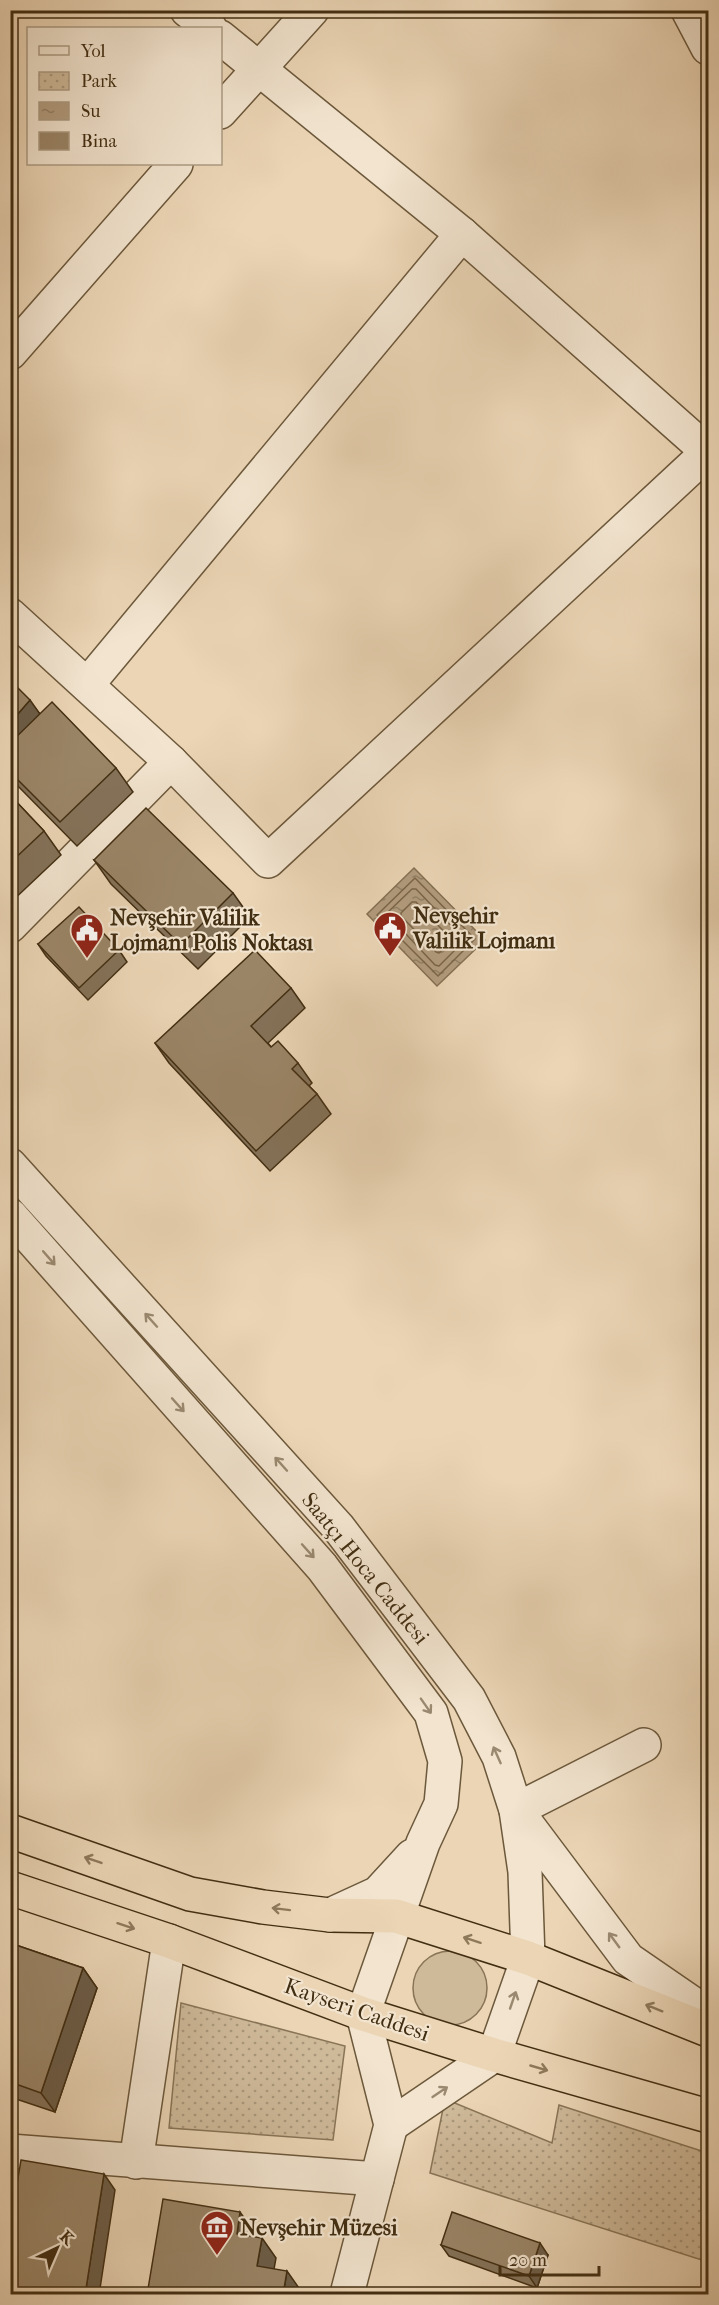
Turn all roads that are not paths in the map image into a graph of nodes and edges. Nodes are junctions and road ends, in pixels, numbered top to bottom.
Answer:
1 (188, 10) edge
2 (312, 10) edge
3 (688, 10) edge
4 (209, 27) edge
5 (222, 40) edge
6 (708, 48) edge
7 (259, 69) junction
8 (222, 110) edge
9 (175, 165) edge
10 (462, 234) junction
11 (10, 353) edge
12 (708, 452) edge
13 (10, 615) edge
14 (87, 685) junction
15 (171, 762) junction
16 (10, 926) edge
17 (10, 1165) edge
18 (10, 1215) edge
19 (644, 1745) dead end
20 (516, 1810) junction
21 (10, 1831) edge
22 (423, 1843) junction
23 (10, 1888) edge
24 (330, 1915) junction
25 (396, 1916) junction
26 (169, 1941) junction
27 (528, 1958) junction
28 (363, 2014) junction
29 (708, 2014) edge
30 (708, 2030) edge
31 (494, 2055) junction
32 (708, 2116) edge
33 (392, 2125) junction
34 (10, 2151) edge
35 (136, 2162) junction
36 (377, 2179) junction
37 (347, 2295) edge

1 - 4 street
2 - 7 street
3 - 6 street
5 - 7 street
7 - 8 street
7 - 10 street
9 - 11 street
10 - 12 street
10 - 14 street
12 - 15 street
13 - 14 street
14 - 15 street
15 - 16 street
20 -> 17 street, Saatçı Hoca Caddesi
18 -> 22 street, Saatçı Hoca Caddesi
19 - 20 street
20 - 27 street, Saatçı Hoca Caddesi
29 -> 20 street
24 -> 21 highway
22 - 24 street
22 - 25 street, Saatçı Hoca Caddesi
23 -> 26 highway, Kayseri Caddesi
24 - 25 highway
27 -> 25 highway
25 - 28 street, Saatçı Hoca Caddesi
26 - 28 highway, Kayseri Caddesi
26 - 35 street
30 -> 27 highway
31 -> 27 street, Saatçı Hoca Caddesi
28 - 31 highway, Kayseri Caddesi
28 - 33 street
31 -> 32 highway, Kayseri Caddesi
33 -> 31 street
33 - 36 street
34 - 35 street
35 - 36 street
36 - 37 street

